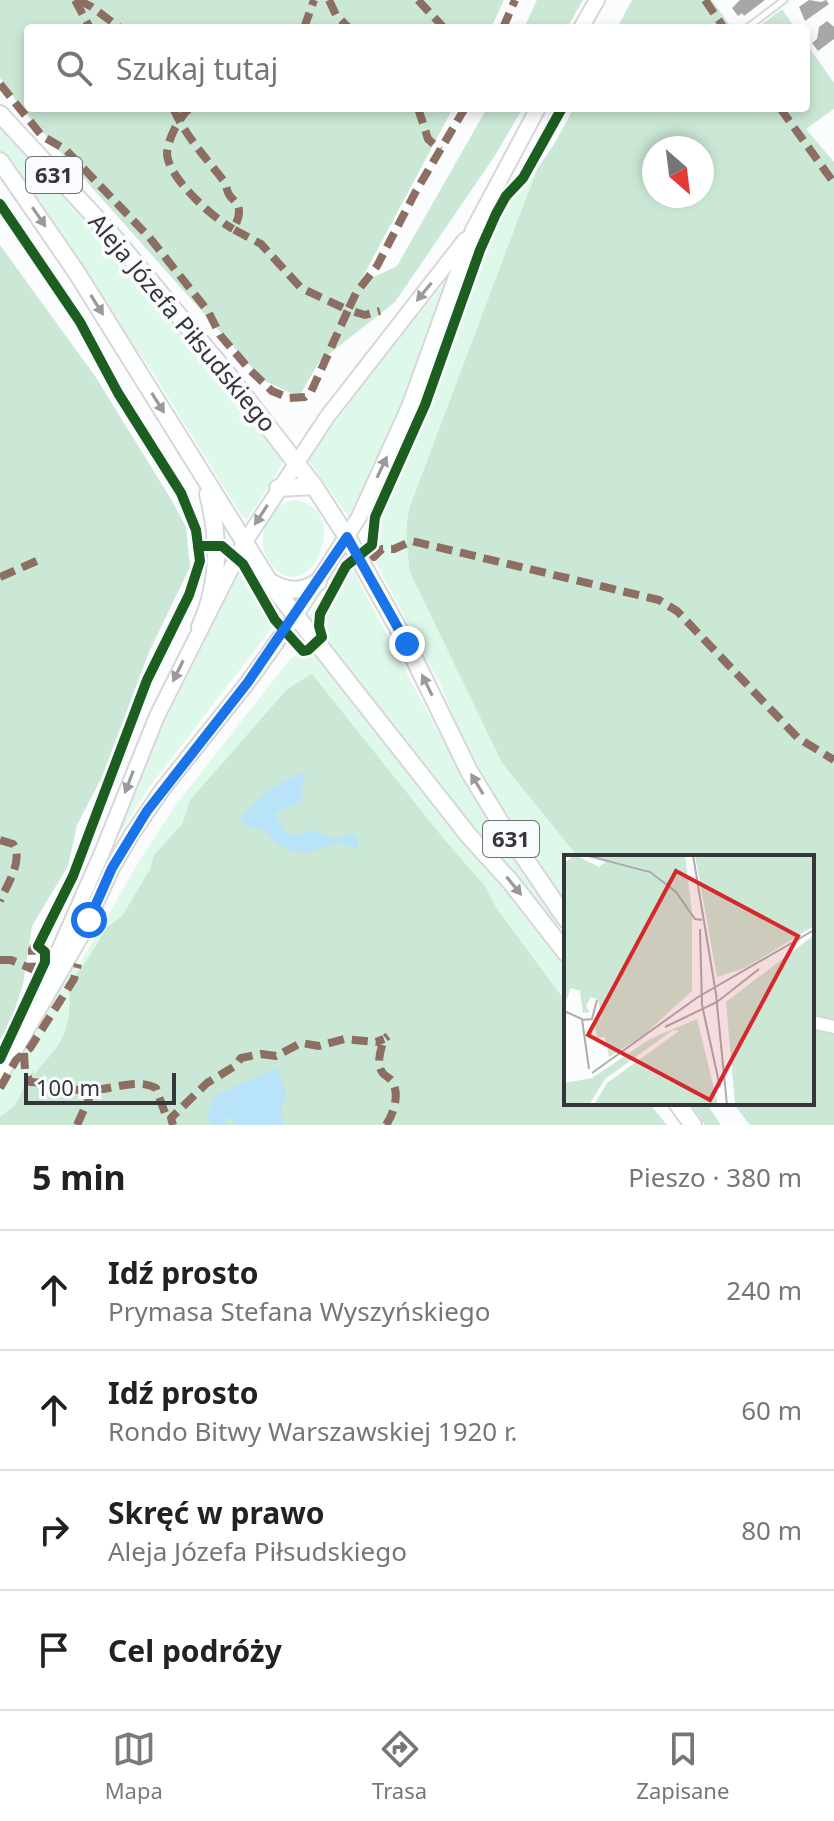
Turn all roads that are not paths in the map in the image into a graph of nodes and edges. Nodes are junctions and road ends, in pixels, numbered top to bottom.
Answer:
1 (597, 0) edge
2 (784, 0) edge
3 (583, 24) edge
4 (752, 24) edge
5 (536, 112) edge
6 (0, 114) edge
7 (0, 161) edge
8 (473, 230) junction
9 (297, 462) junction
10 (200, 470) junction
11 (314, 486) junction
12 (278, 488) junction
13 (347, 537) junction
14 (244, 543) junction
15 (318, 582) junction
16 (270, 583) junction
17 (296, 615) junction
18 (200, 627) junction
19 (564, 916) edge
20 (560, 936) edge
21 (814, 1022) edge
22 (834, 1027) edge
23 (15, 1050) junction
24 (0, 1076) edge
25 (678, 1105) edge
26 (693, 1125) edge

1 - 3 main road
2 - 4 lane
5 - 8 main road
6 - 9 main road, Aleja Józefa Piłsudskiego / 631
7 -> 10 main road, Aleja Józefa Piłsudskiego / 631
8 -> 9 main road
13 -> 8 main road
9 - 11 main road, 631
9 - 12 main road
10 - 14 main road, Aleja Józefa Piłsudskiego / 631
10 - 18 main road
11 - 12 main road
11 - 13 main road, 631
12 -> 14 main road
13 - 15 main road
19 -> 13 main road, 631
14 - 16 main road, 631
14 - 18 main road
15 - 16 main road
15 - 17 main road
16 - 17 main road, 631
17 -> 20 main road, 631
17 - 23 main road
18 -> 23 main road
21 - 22 street
23 - 24 main road
25 - 26 main road

